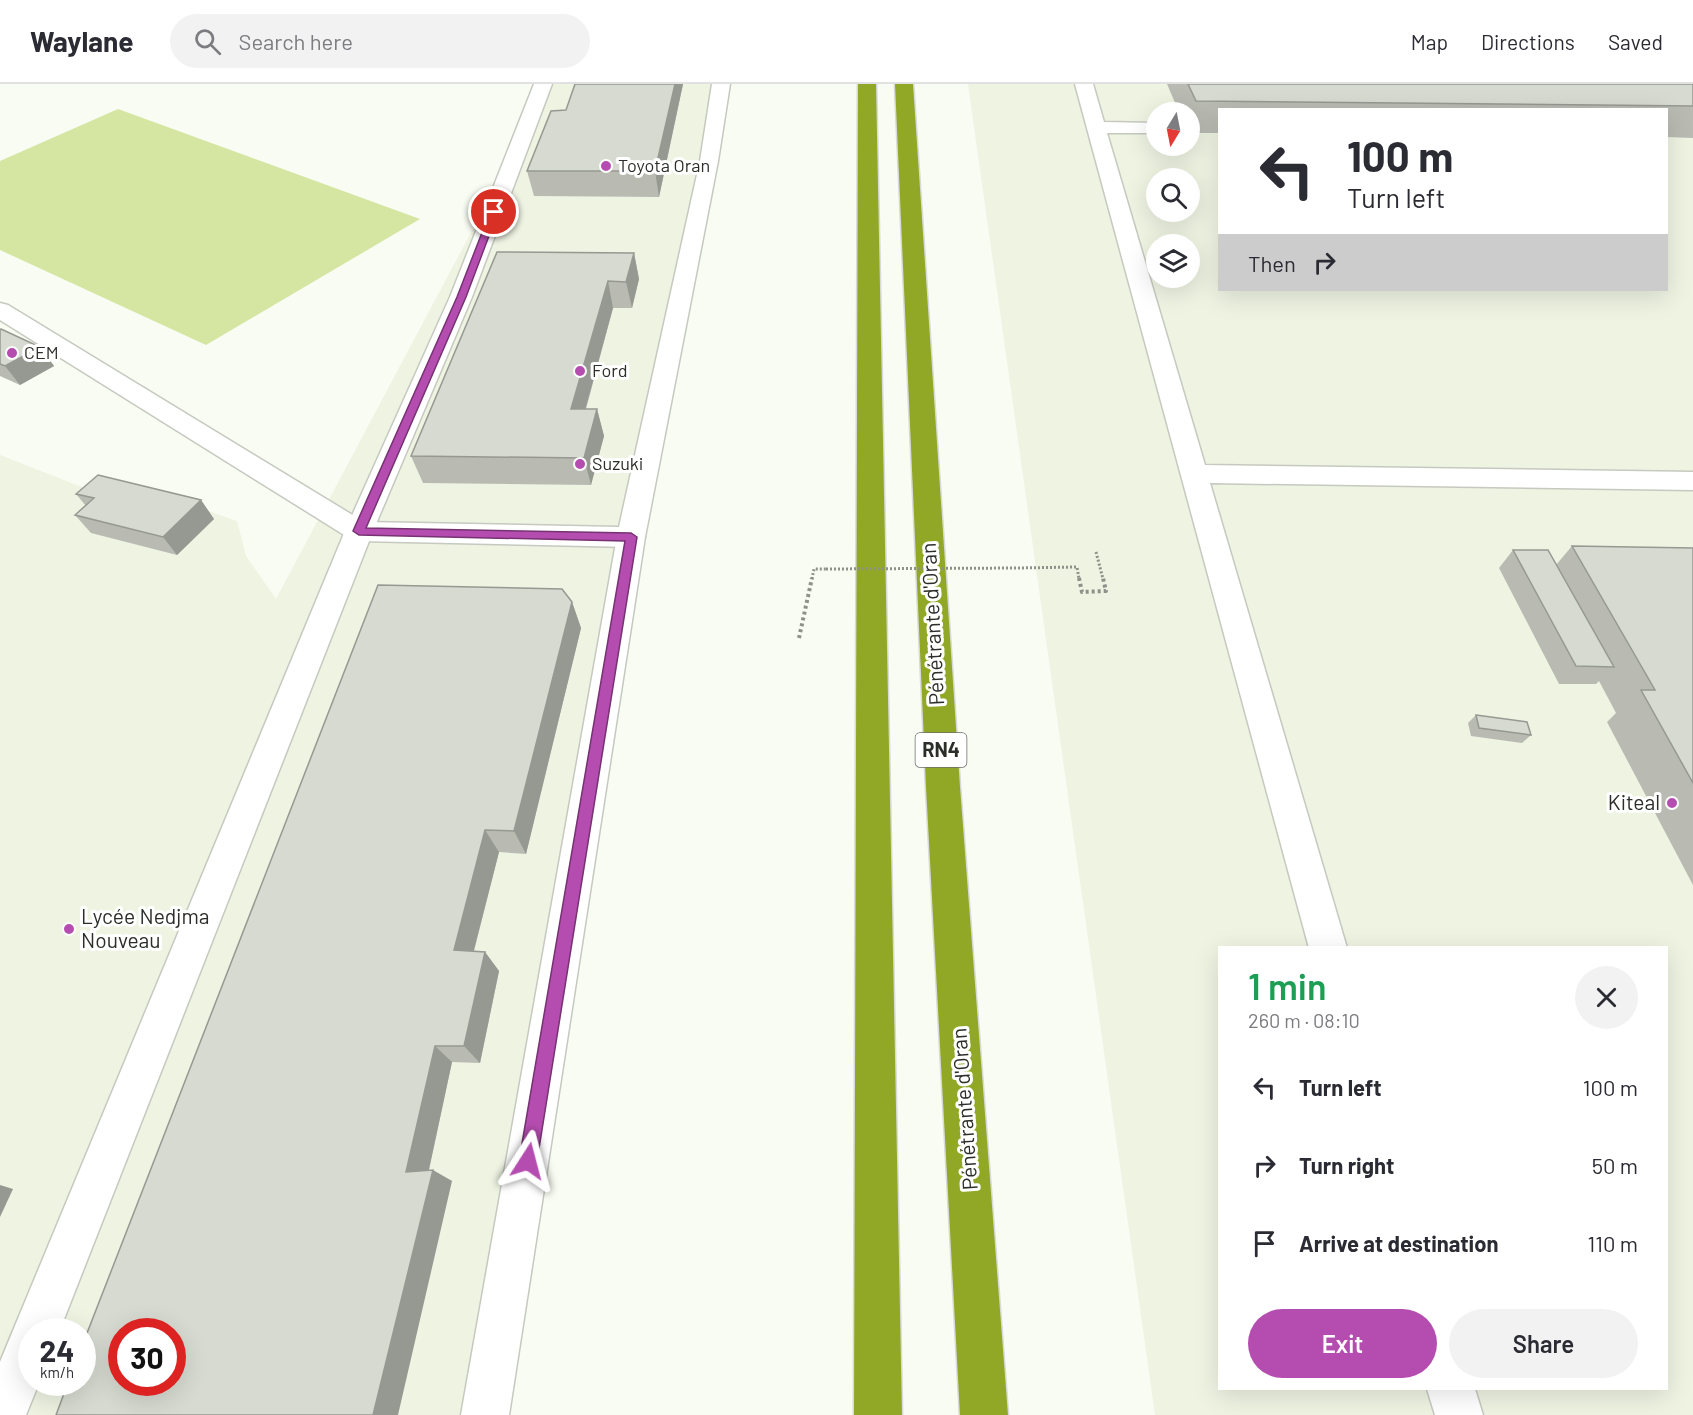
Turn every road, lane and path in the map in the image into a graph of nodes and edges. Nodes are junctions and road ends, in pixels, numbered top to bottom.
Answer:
1 (543, 84) edge
2 (721, 84) edge
3 (867, 84) edge
4 (904, 84) edge
5 (1084, 84) edge
6 (1096, 127) junction
7 (1146, 128) edge
8 (0, 310) edge
9 (1195, 474) junction
10 (1693, 481) edge
11 (359, 531) junction
12 (631, 537) junction
13 (1096, 552) dead end
14 (799, 638) dead end
15 (1327, 946) edge
16 (42, 1318) edge
17 (18, 1377) edge
18 (1451, 1390) edge
19 (2, 1415) edge
20 (486, 1415) edge
21 (878, 1415) edge
22 (984, 1415) edge
23 (1459, 1415) edge

1 - 11 street
2 - 12 street
3 - 21 highway
4 - 22 highway, Pénétrante d'Oran / RN4
5 - 6 street
6 - 7 street
6 - 9 street
8 - 11 street
9 - 10 street
9 - 15 street
11 - 12 street
11 - 16 street
12 - 20 street
13 - 14 path, bridge
17 - 19 street
18 - 23 street

